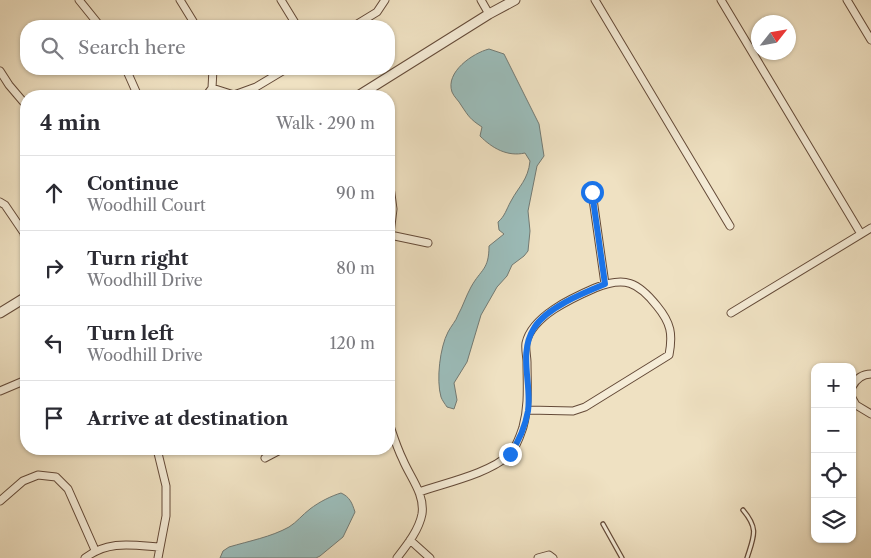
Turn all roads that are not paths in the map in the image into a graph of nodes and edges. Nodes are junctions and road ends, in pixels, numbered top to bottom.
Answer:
1 (79, 0) edge
2 (180, 0) edge
3 (281, 0) edge
4 (385, 0) edge
5 (481, 0) edge
6 (515, 0) edge
7 (595, 0) edge
8 (721, 0) edge
9 (847, 0) edge
10 (489, 14) junction
11 (95, 20) edge
12 (192, 20) edge
13 (293, 20) edge
14 (364, 20) edge
15 (871, 40) edge
16 (0, 71) edge
17 (395, 73) edge
18 (129, 75) edge
19 (213, 75) edge
20 (276, 75) edge
21 (392, 75) edge
22 (212, 88) joint
23 (135, 90) edge
24 (218, 90) edge
25 (248, 90) edge
26 (368, 90) edge
27 (20, 97) edge
28 (592, 192) dead end
29 (0, 202) edge
30 (20, 226) edge
31 (730, 226) dead end
32 (871, 228) edge
33 (860, 234) junction
34 (395, 235) edge
35 (428, 243) dead end
36 (605, 284) junction
37 (20, 301) edge
38 (0, 313) edge
39 (730, 313) dead end
40 (871, 374) edge
41 (856, 382) edge
42 (20, 383) edge
43 (0, 391) edge
44 (856, 405) edge
45 (528, 410) junction
46 (871, 414) edge
47 (395, 440) edge
48 (158, 455) edge
49 (271, 455) edge
50 (265, 458) dead end
51 (419, 492) junction
52 (0, 501) edge
53 (743, 510) dead end
54 (603, 524) dead end
55 (410, 540) junction
56 (160, 547) junction
57 (95, 550) junction
58 (85, 558) edge
59 (158, 558) edge
60 (397, 558) edge
61 (430, 558) edge
62 (538, 558) edge
63 (553, 558) edge
64 (622, 558) edge
65 (747, 558) edge

1 - 11 street
2 - 12 street
3 - 13 street
4 - 14 street
5 - 10 street
6 - 10 street
7 - 31 street
8 - 33 street
9 - 15 street
10 - 17 street
16 - 27 street
18 - 23 street
19 - 22 street
20 - 25 street
21 - 26 street
22 - 24 street
28 - 36 street
29 - 30 street
32 - 33 street
33 - 39 street
34 - 35 street
36 - 45 street
36 - 45 street
37 - 38 street
40 - 41 street
42 - 43 street
44 - 46 street
45 - 51 street
47 - 51 street
48 - 56 street
49 - 50 street
51 - 55 street
52 - 57 street
53 - 65 lane
54 - 64 lane
55 - 60 street
55 - 61 street
56 - 57 street
56 - 59 street
57 - 58 street
62 - 63 street

